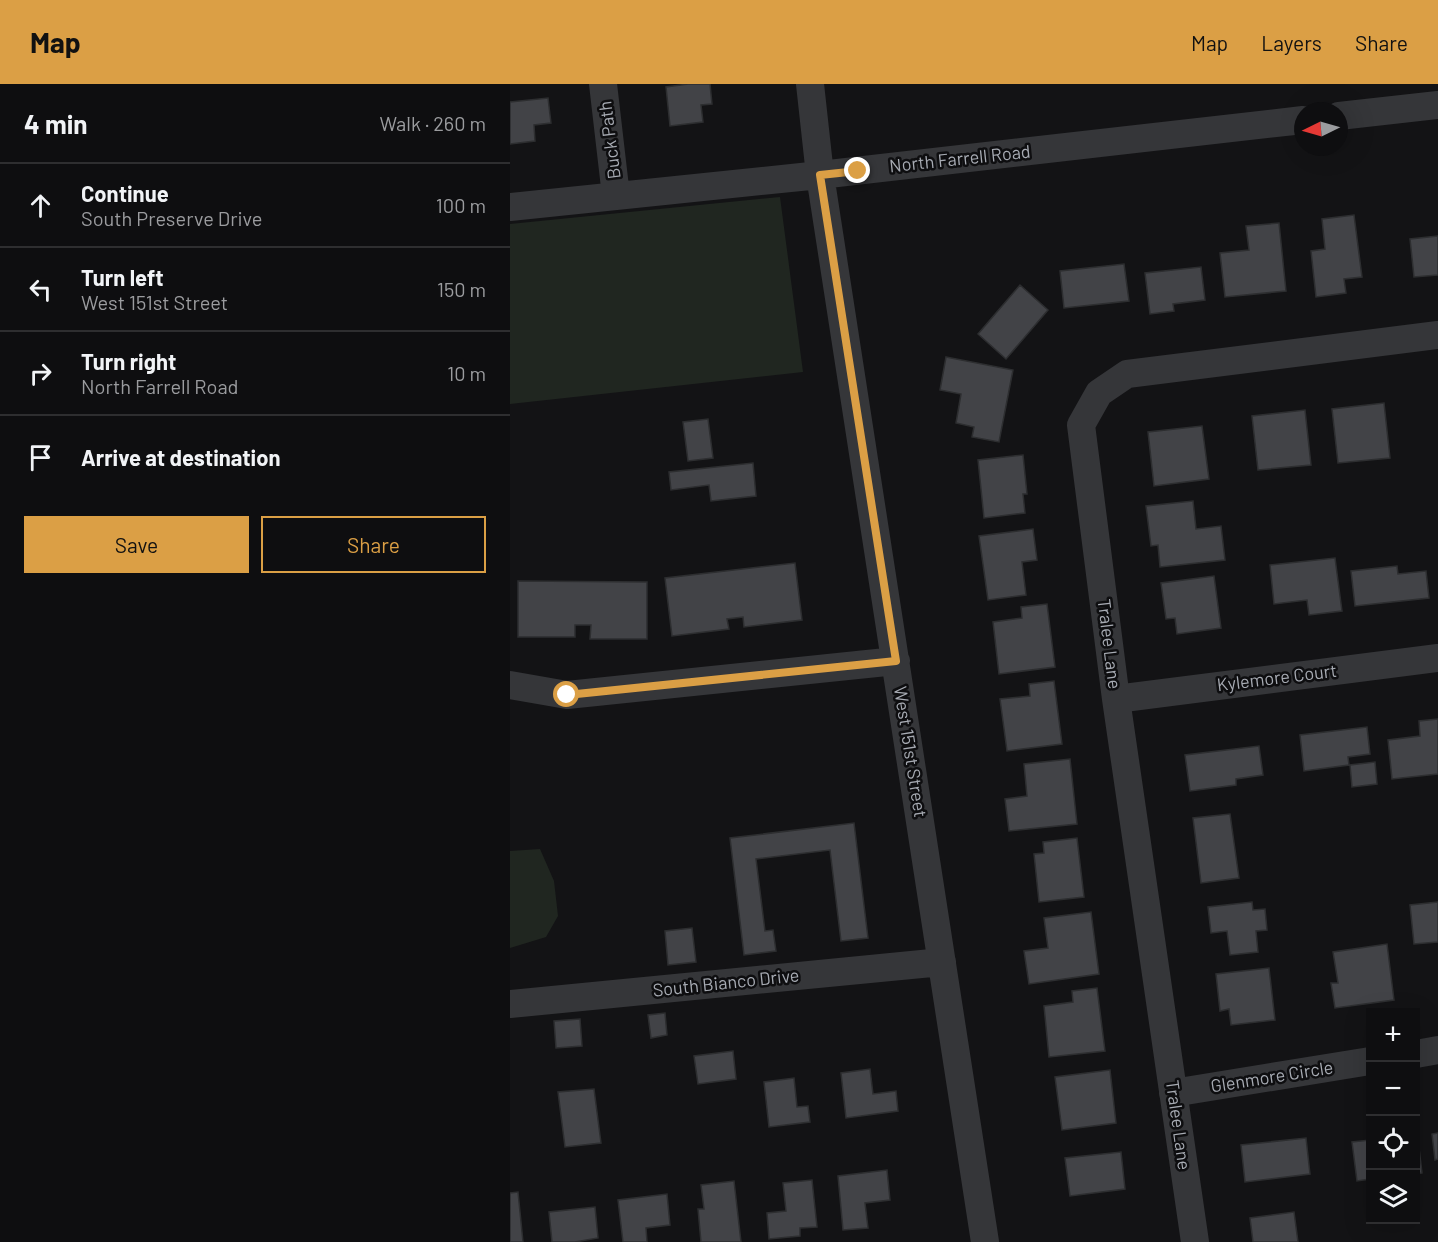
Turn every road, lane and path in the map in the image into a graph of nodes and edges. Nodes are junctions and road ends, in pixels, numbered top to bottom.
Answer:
1 (603, 84) edge
2 (810, 84) edge
3 (1438, 105) edge
4 (1348, 115) edge
5 (1294, 121) edge
6 (820, 175) junction
7 (616, 196) junction
8 (510, 207) edge
9 (1438, 335) edge
10 (1438, 657) edge
11 (896, 661) junction
12 (510, 685) edge
13 (1116, 699) junction
14 (942, 962) junction
15 (510, 1004) edge
16 (1438, 1050) edge
17 (1420, 1053) edge
18 (1366, 1062) edge
19 (1173, 1093) junction
20 (985, 1242) edge
21 (1195, 1242) edge

1 - 7 street, Buck Path
2 - 6 street, West 151st Street
3 - 4 street
5 - 6 street, North Farrell Road
6 - 7 street, North Farrell Road
6 - 11 street, West 151st Street
7 - 8 street, North Farrell Road
9 - 13 street, Tralee Lane
10 - 13 street, Kylemore Court
11 - 12 street
11 - 14 street, West 151st Street
13 - 19 street, Tralee Lane
14 - 15 street, South Bianco Drive
14 - 20 street, West 151st Street
16 - 17 street
18 - 19 street, Glenmore Circle
19 - 21 street, Tralee Lane

